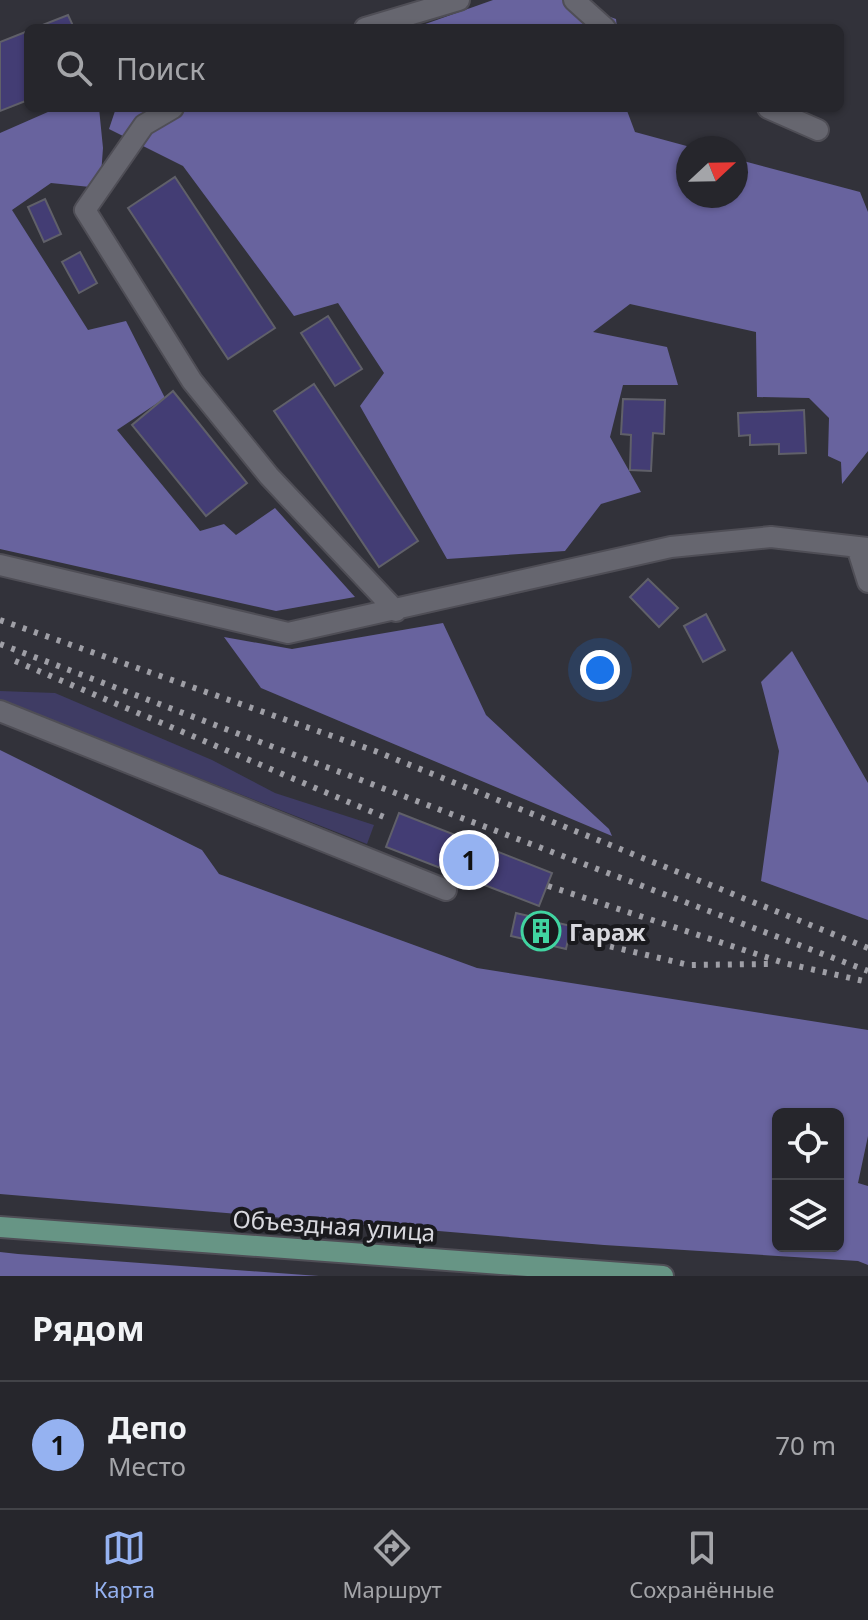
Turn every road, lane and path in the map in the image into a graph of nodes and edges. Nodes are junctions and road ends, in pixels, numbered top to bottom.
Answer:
1 (459, 0) edge
2 (574, 0) edge
3 (378, 24) edge
4 (601, 24) edge
5 (166, 112) edge
6 (777, 112) edge
7 (818, 130) dead end
8 (862, 547) edge
9 (0, 565) edge
10 (868, 582) edge
11 (396, 611) junction
12 (0, 711) edge
13 (446, 890) dead end
14 (0, 1227) edge
15 (663, 1276) edge

1 - 3 lane
2 - 4 lane
5 - 11 lane
6 - 7 lane
8 - 10 lane
8 - 11 lane
9 - 11 lane
12 - 13 lane
14 - 15 main road, Объездная улица

